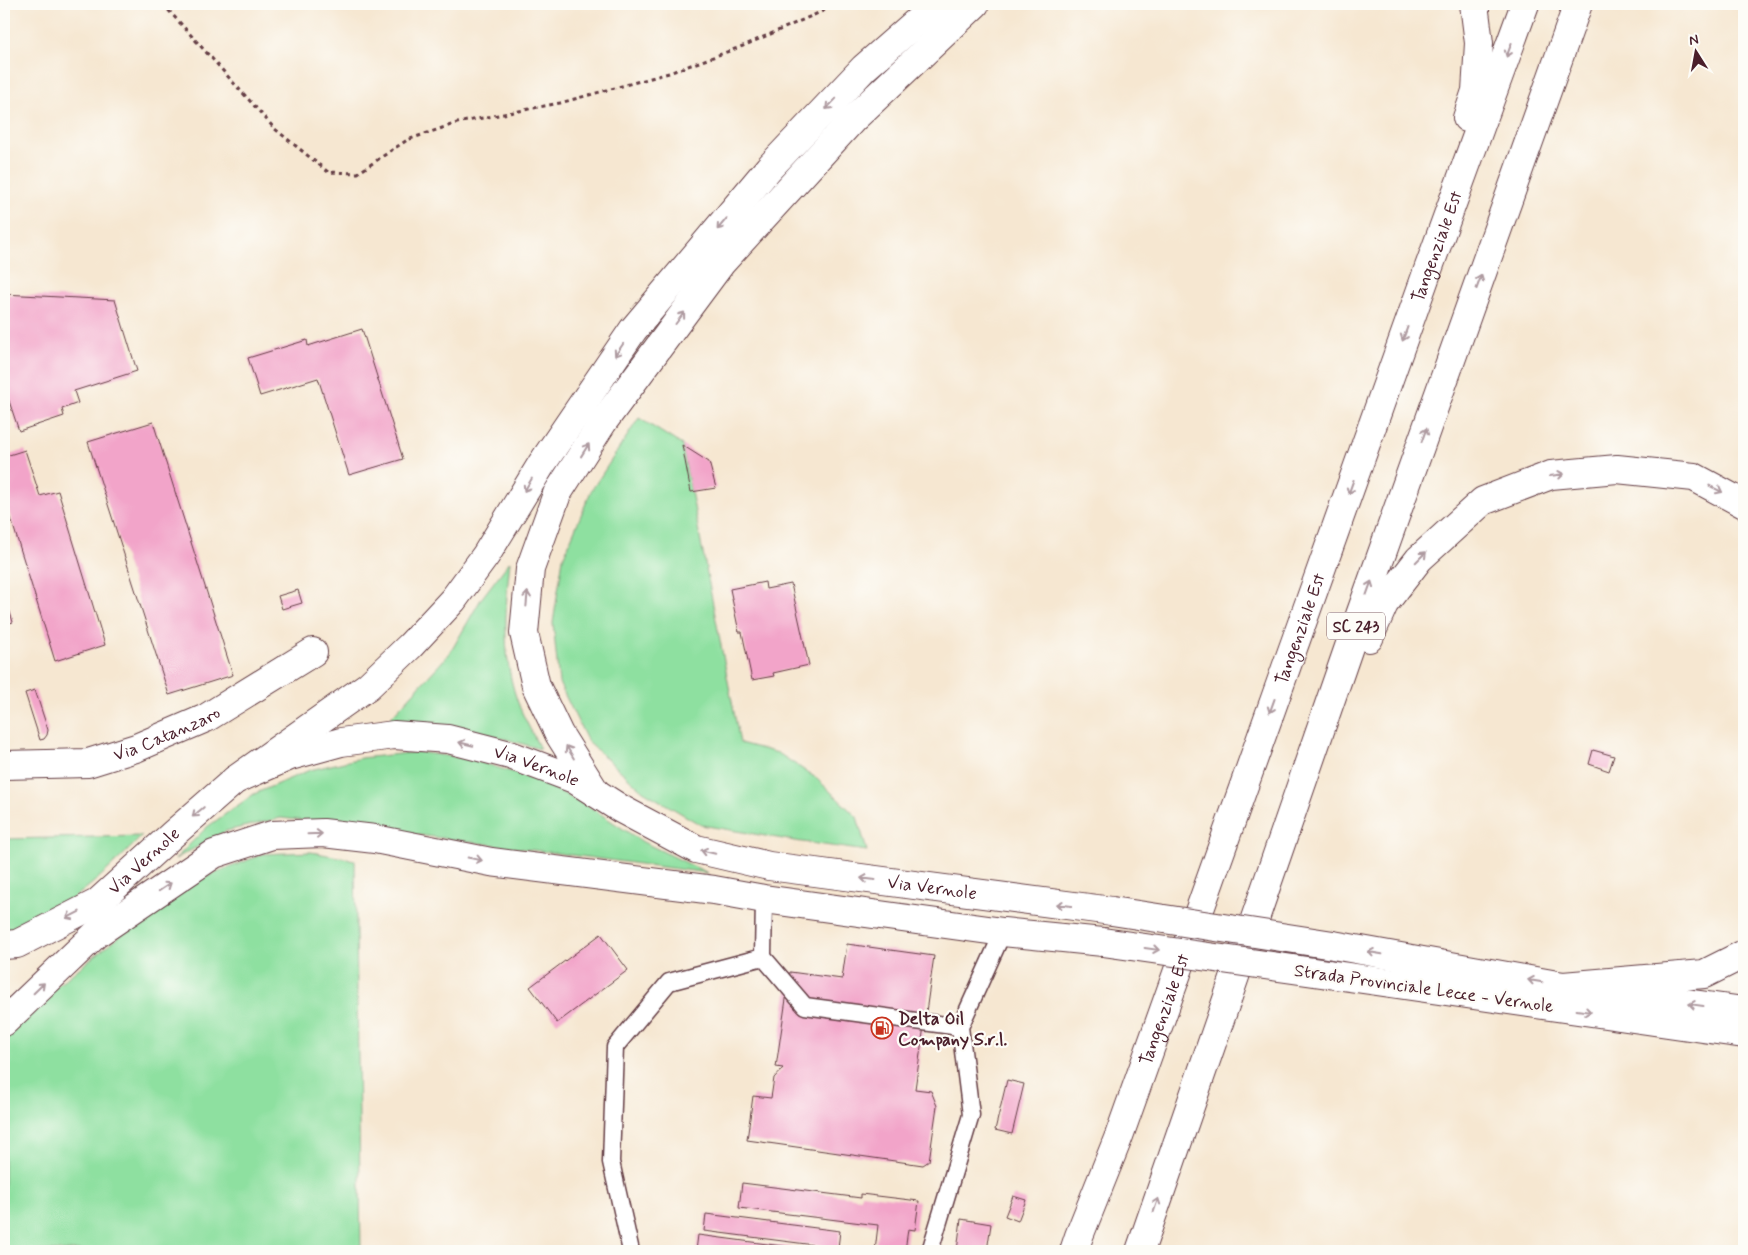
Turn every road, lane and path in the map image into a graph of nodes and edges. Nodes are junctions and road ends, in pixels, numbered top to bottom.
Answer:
1 (163, 4) edge
2 (839, 4) edge
3 (917, 4) edge
4 (936, 4) edge
5 (975, 4) edge
6 (1474, 4) edge
7 (1525, 4) edge
8 (1578, 4) edge
9 (898, 38) junction
10 (1429, 267) junction
11 (1744, 504) edge
12 (313, 652) dead end
13 (4, 766) edge
14 (235, 780) junction
15 (596, 793) junction
16 (764, 899) junction
17 (1112, 911) joint
18 (1003, 932) junction
19 (1104, 942) joint
20 (4, 945) edge
21 (1744, 954) edge
22 (763, 957) junction
23 (1562, 986) junction
24 (1744, 1011) edge
25 (4, 1022) edge
26 (960, 1027) junction
27 (1744, 1034) edge
28 (1210, 1049) junction
29 (1074, 1246) edge
30 (631, 1251) edge
31 (930, 1251) edge
32 (1140, 1251) edge

1 - 2 path
3 - 9 lane
4 - 9 main road
15 -> 5 main road
6 - 10 main road
7 -> 10 main road, Tangenziale Est
28 -> 8 main road, SC 243
9 -> 14 main road
10 -> 29 main road, Tangenziale Est
28 -> 11 main road
12 - 13 main road, Via Catanzaro
15 -> 14 main road, Via Vernole
14 -> 20 main road, Via Vernole
17 -> 15 main road, Via Vernole
16 - 18 main road, Via Vernole
16 - 22 lane
25 -> 16 main road, Via Vernole
23 -> 17 main road, Strada Provinciale Lecce - Vernole, bridge
18 - 19 main road, Via Vernole
18 - 26 lane
19 -> 27 main road, Strada Provinciale Lecce - Vernole, bridge
21 - 23 main road
22 - 26 lane
22 - 30 lane
24 -> 23 main road, Strada Provinciale Lecce - Vernole
26 - 31 lane
32 -> 28 main road, SC 243

